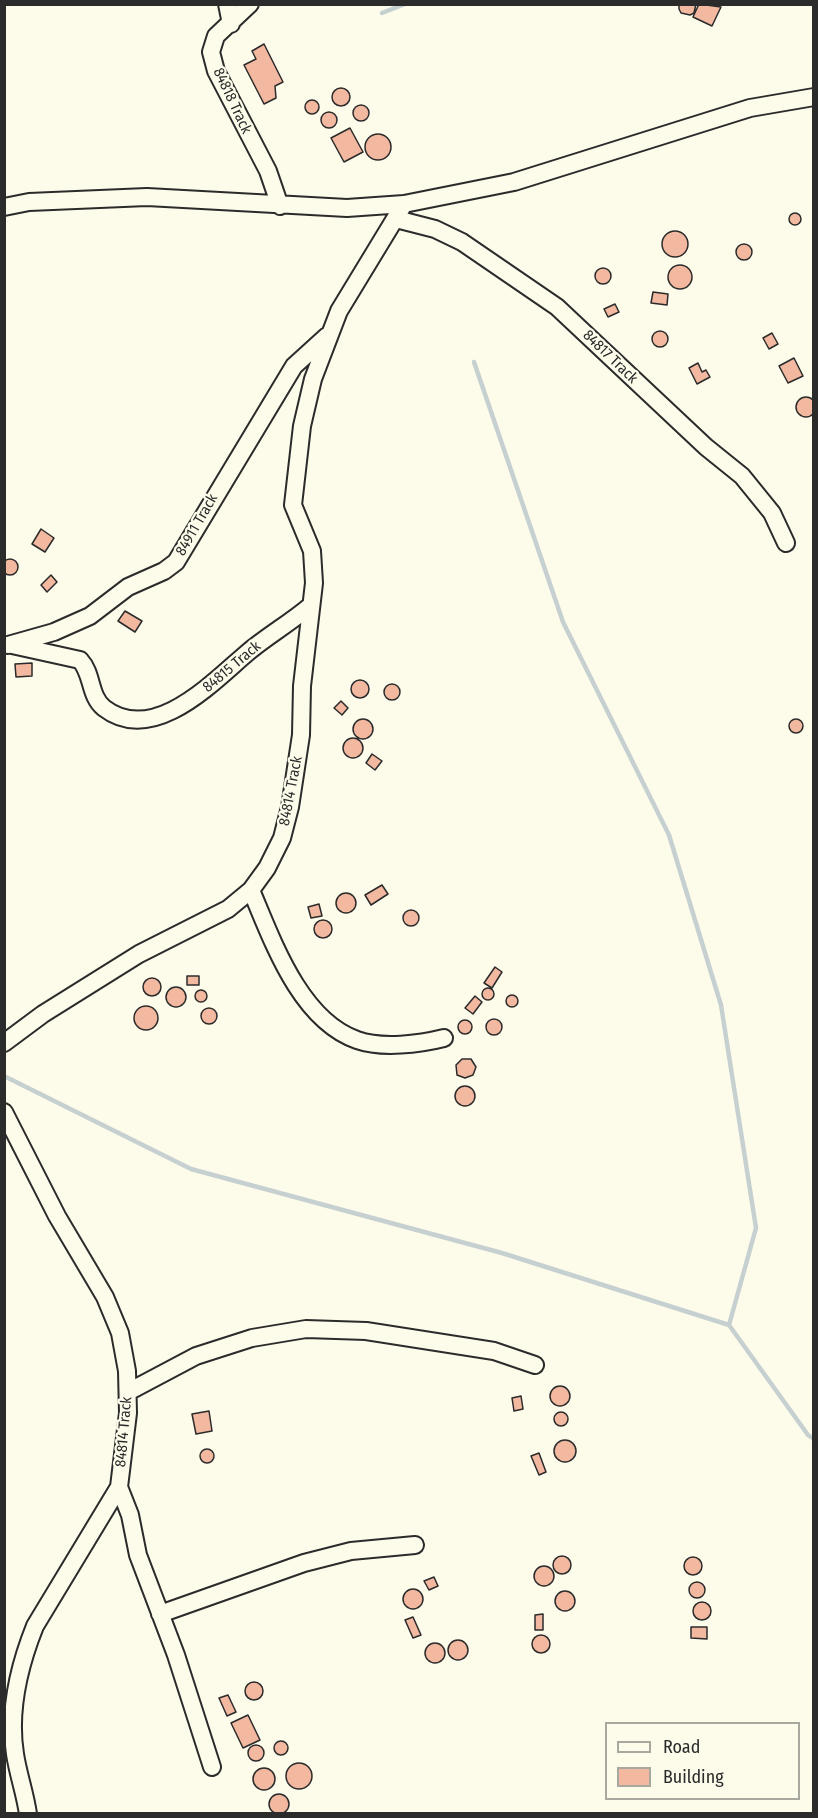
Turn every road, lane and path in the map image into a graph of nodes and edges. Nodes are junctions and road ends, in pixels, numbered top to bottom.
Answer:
1 (227, 4) edge
2 (250, 4) edge
3 (231, 24) junction
4 (813, 97) edge
5 (280, 206) junction
6 (4, 207) edge
7 (400, 212) junction
8 (328, 335) junction
9 (786, 543) dead end
10 (310, 606) junction
11 (6, 644) edge
12 (251, 890) junction
13 (444, 1038) dead end
14 (4, 1043) edge
15 (4, 1112) edge
16 (535, 1365) dead end
17 (128, 1392) junction
18 (119, 1487) junction
19 (415, 1545) dead end
20 (160, 1614) junction
21 (212, 1767) dead end
22 (28, 1814) edge

1 - 3 street
2 - 3 street, 84818 Track
3 - 5 street, 84818 Track
4 - 7 street
5 - 6 street
5 - 7 street
7 - 8 street
7 - 9 street, 84817 Track
8 - 10 street, 84814 Track
8 - 11 street, 84911 Track
10 - 11 street, 84815 Track
10 - 12 street, 84814 Track
12 - 13 street
12 - 14 street, 84814 Track
15 - 17 street, 84814 Track
16 - 17 street
17 - 18 street, 84814 Track
18 - 20 street, 84814 Track
18 - 22 street
19 - 20 street
20 - 21 street, 84814 Track

